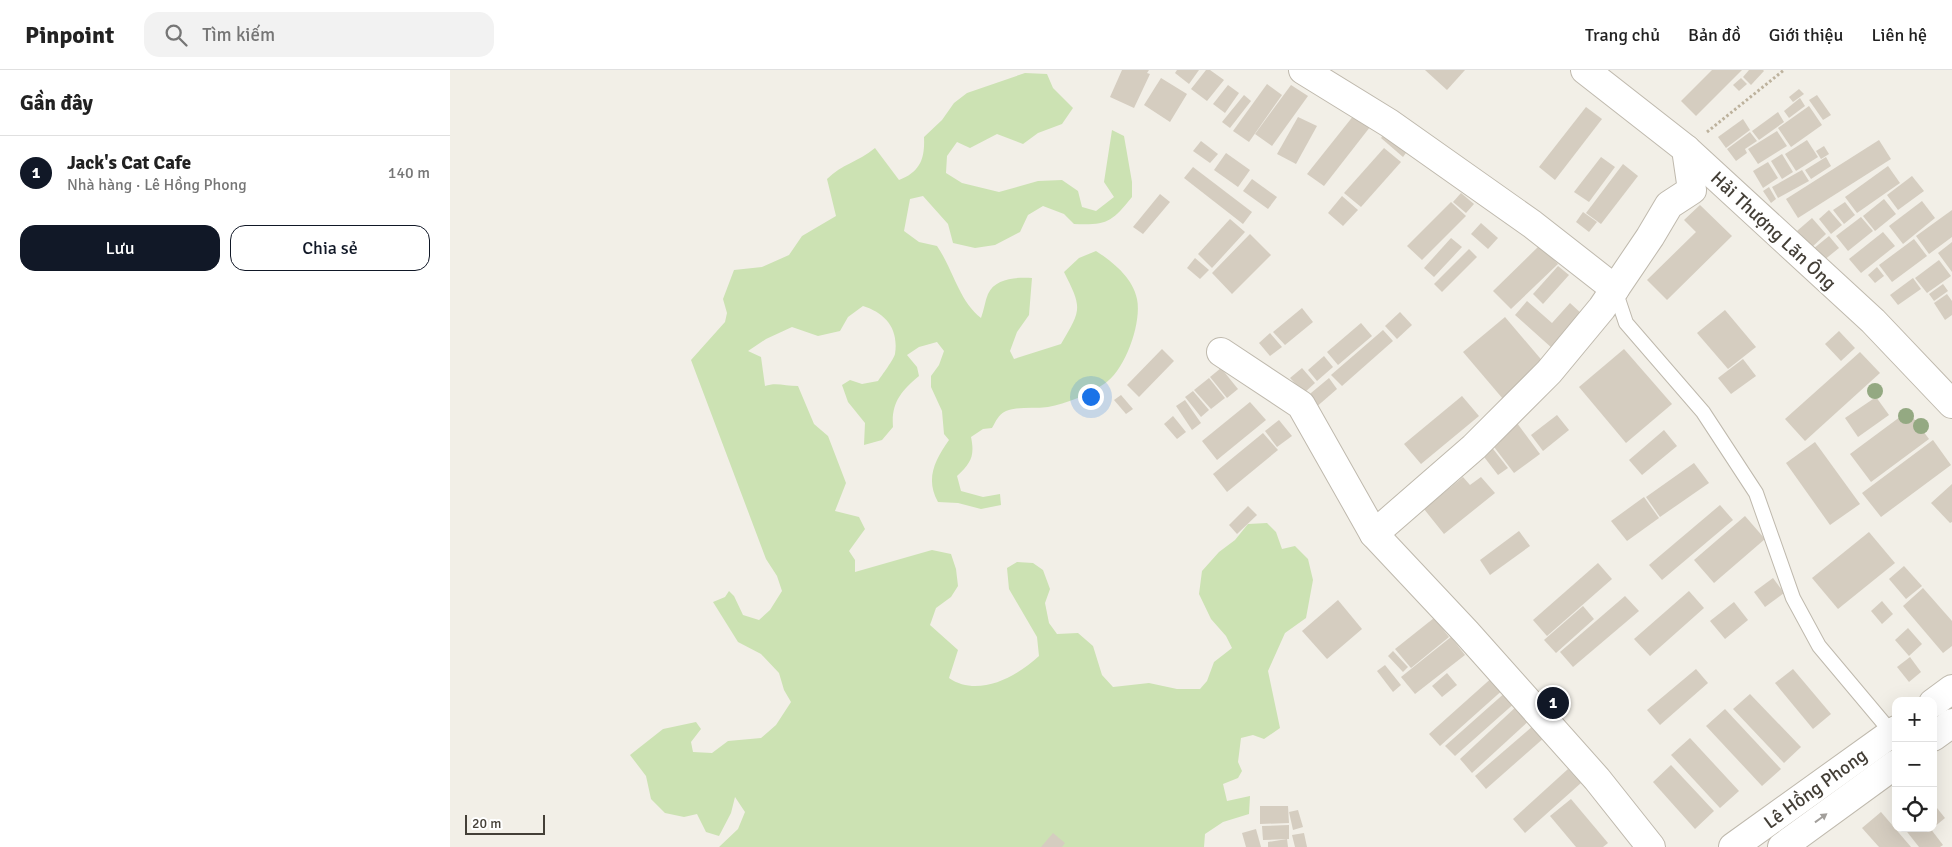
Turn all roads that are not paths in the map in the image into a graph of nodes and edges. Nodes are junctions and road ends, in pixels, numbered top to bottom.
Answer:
1 (1302, 70) edge
2 (1585, 70) edge
3 (1686, 149) junction
4 (1615, 289) junction
5 (1221, 352) dead end
6 (1952, 404) edge
7 (1374, 534) junction
8 (1952, 689) edge
9 (1937, 700) edge
10 (1952, 723) edge
11 (1892, 729) edge
12 (1892, 732) edge
13 (1937, 734) edge
14 (1892, 767) edge
15 (1651, 847) edge
16 (1733, 847) edge
17 (1782, 847) edge

1 - 4 street
2 - 3 street, Hải Thượng Lãn Ông
3 - 4 street
3 - 6 street, Hải Thượng Lãn Ông
4 - 7 street
4 - 11 lane
5 - 7 street
7 - 15 street
8 - 9 street
10 - 13 street
12 - 16 street, Lê Hồng Phong
17 -> 14 street, Lê Hồng Phong

